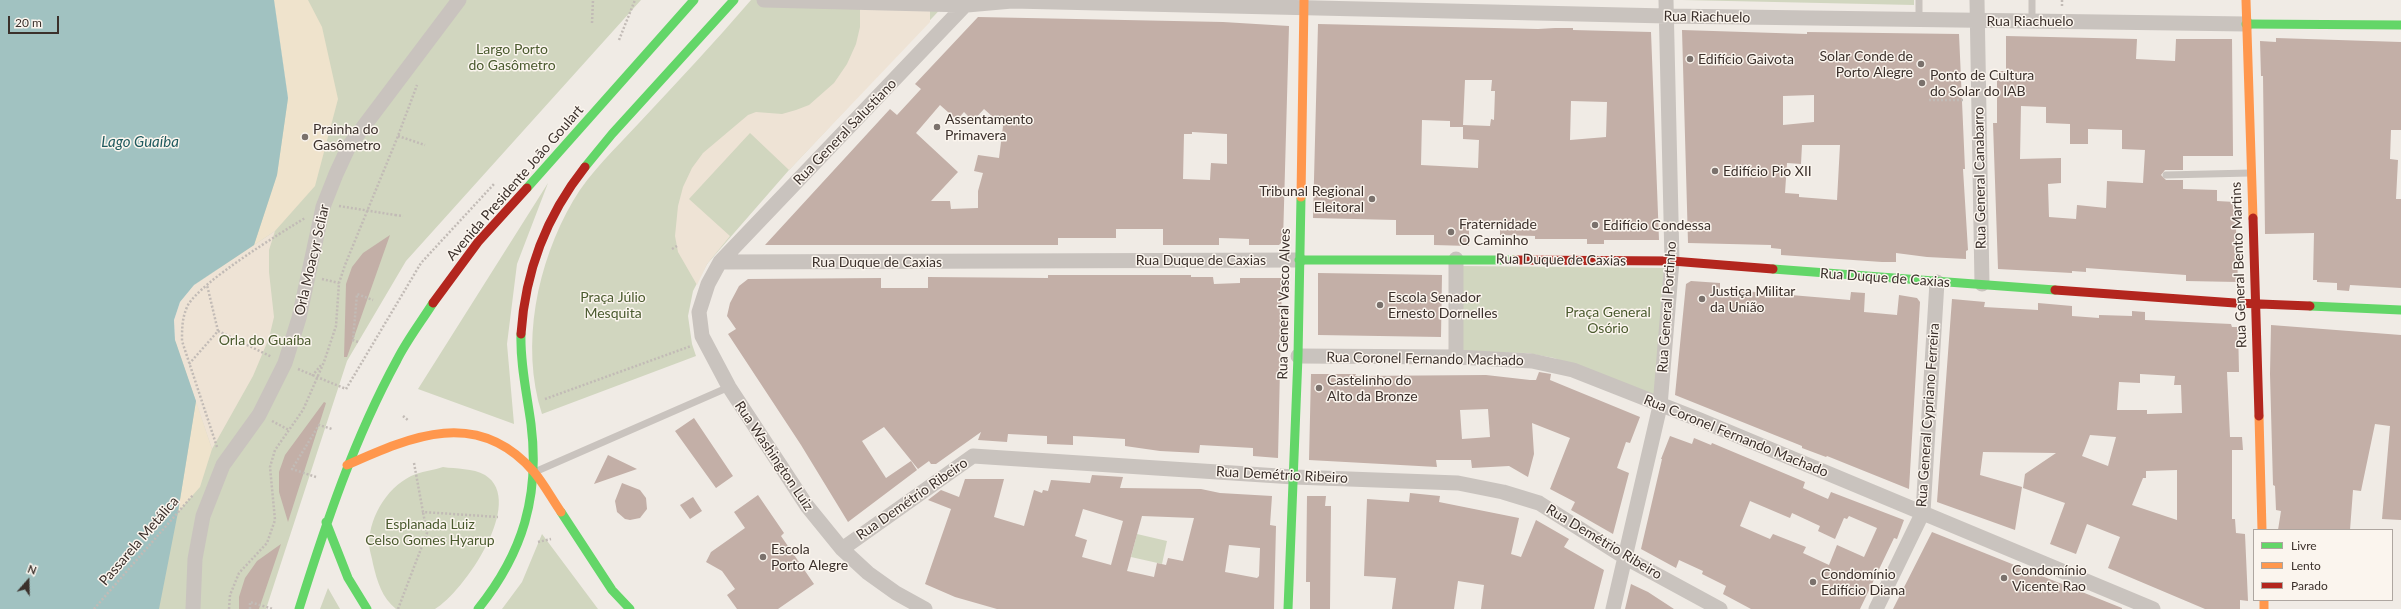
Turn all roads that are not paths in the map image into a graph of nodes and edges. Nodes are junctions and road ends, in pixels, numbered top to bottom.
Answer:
1 (459, 0) edge
2 (694, 0) edge
3 (734, 0) edge
4 (764, 0) edge
5 (1666, 0) edge
6 (1919, 0) edge
7 (1977, 0) edge
8 (2032, 0) edge
9 (2246, 0) edge
10 (1012, 1) edge
11 (969, 2) edge
12 (1304, 4) edge
13 (1667, 16) junction
14 (1919, 21) junction
15 (1978, 21) junction
16 (2032, 22) junction
17 (2246, 24) junction
18 (2401, 25) edge
19 (2250, 173) junction
20 (2166, 175) dead end
21 (1456, 259) junction
22 (1300, 260) junction
23 (1672, 261) junction
24 (720, 262) junction
25 (1937, 282) junction
26 (1982, 284) junction
27 (2254, 304) junction
28 (2401, 310) edge
29 (1298, 356) junction
30 (1456, 357) junction
31 (729, 387) junction
32 (1660, 406) junction
33 (347, 465) junction
34 (534, 472) junction
35 (1294, 476) junction
36 (1923, 512) junction
37 (326, 522) junction
38 (2262, 529) edge
39 (842, 549) junction
40 (1626, 558) junction
41 (193, 609) edge
42 (299, 609) edge
43 (367, 609) edge
44 (478, 609) edge
45 (630, 609) edge
46 (924, 609) edge
47 (1288, 609) edge
48 (1613, 609) edge
49 (1720, 609) edge
50 (1876, 609) edge
51 (2153, 609) edge

1 - 41 street, Orla Moacyr Scliar
2 - 33 street, Avenida Presidente João Goulart
3 - 34 street
4 - 11 street
5 - 13 street, Rua General Portinho
6 - 14 lane
7 - 15 street, Rua General Canabarro
8 - 16 lane
9 - 17 street, Rua General Bento Martins
10 - 11 street, Rua Riachuelo
10 - 12 street, Rua Riachuelo
11 - 24 street, Rua General Salustiano
12 - 13 street, Rua Riachuelo
12 - 22 street, Rua General Vasco Alves
13 - 14 street, Rua Riachuelo
13 - 23 street, Rua General Portinho
14 - 15 street, Rua Riachuelo
15 - 16 street, Rua Riachuelo
15 - 26 street, Rua General Canabarro
16 - 17 street, Rua Riachuelo
17 - 18 street, Rua Riachuelo
17 - 19 street, Rua General Bento Martins
19 - 20 lane
19 - 27 street, Rua General Bento Martins
21 - 22 street, Rua Duque de Caxias
21 - 23 street, Rua Duque de Caxias
21 - 30 street
22 - 24 street, Rua Duque de Caxias
22 - 29 street, Rua General Vasco Alves
23 - 25 street, Rua Duque de Caxias
23 - 32 street, Rua General Portinho
24 - 31 street, Rua Washington Luiz
25 - 26 street, Rua Duque de Caxias
25 - 36 street, Rua General Cypriano Ferreira
26 - 27 street, Rua Duque de Caxias
27 - 28 street, Rua Duque de Caxias
27 - 38 street, Rua General Bento Martins
29 - 30 street, Rua Coronel Fernando Machado
29 - 35 street, Rua General Vasco Alves
30 - 32 street, Rua Coronel Fernando Machado
31 - 34 lane
31 - 39 street, Rua Washington Luiz
32 - 36 street, Rua Coronel Fernando Machado
32 - 40 street, Rua General Portinho
33 - 34 street
33 - 37 street, Avenida Presidente João Goulart
34 - 44 street
34 - 45 street
35 - 39 street, Rua Demétrio Ribeiro
35 - 40 street, Rua Demétrio Ribeiro
35 - 47 street, Rua General Vasco Alves
36 - 50 street, Rua General Cypriano Ferreira
36 - 51 street, Rua Coronel Fernando Machado
37 - 42 street, Avenida Presidente João Goulart
37 - 43 street
39 - 46 street, Rua Washington Luiz
40 - 48 street, Rua General Portinho
40 - 49 street, Rua Demétrio Ribeiro

